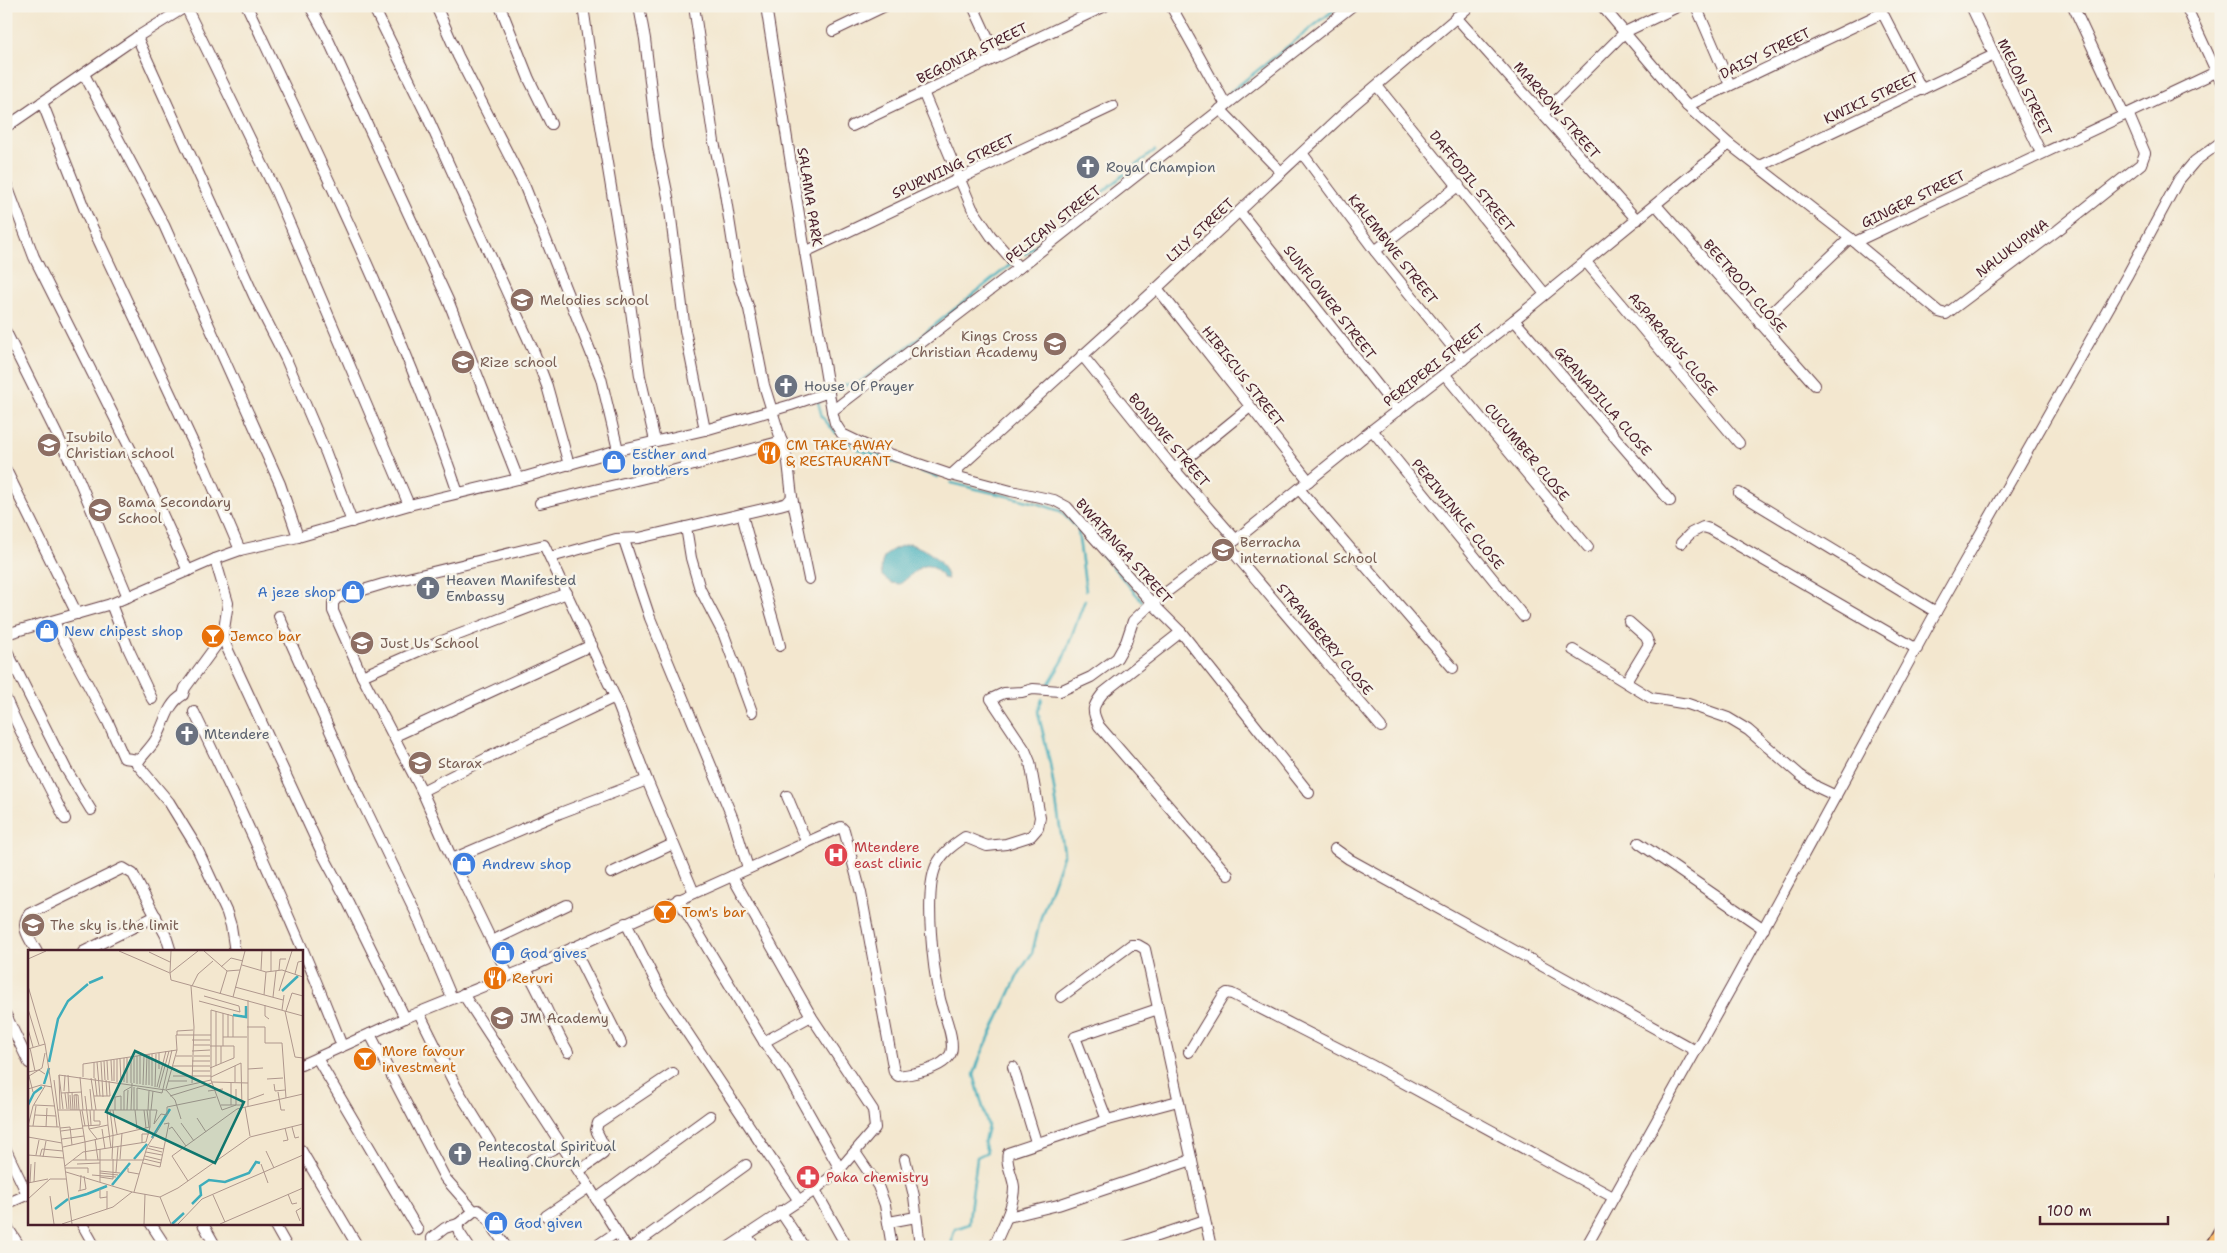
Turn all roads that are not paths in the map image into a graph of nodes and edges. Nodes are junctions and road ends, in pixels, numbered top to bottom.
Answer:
1 (247, 6) edge
2 (310, 6) edge
3 (373, 6) edge
4 (436, 6) edge
5 (500, 6) edge
6 (584, 6) edge
7 (639, 6) edge
8 (694, 6) edge
9 (766, 6) edge
10 (885, 6) edge
11 (973, 6) edge
12 (1105, 6) edge
13 (1171, 6) edge
14 (1352, 6) edge
15 (1470, 6) edge
16 (1602, 6) edge
17 (1679, 6) edge
18 (1696, 6) edge
19 (1971, 6) edge
20 (2073, 6) edge
21 (2186, 6) edge
22 (186, 7) edge
23 (1881, 10) edge
24 (1456, 17) junction
25 (833, 31) dead end
26 (1625, 32) junction
27 (137, 37) junction
28 (1994, 55) junction
29 (996, 56) junction
30 (84, 74) junction
31 (2218, 77) edge
32 (1730, 85) junction
33 (1377, 86) junction
34 (1922, 90) junction
35 (924, 92) junction
36 (42, 102) junction
37 (1113, 106) dead end
38 (1687, 106) junction
39 (1223, 107) junction
40 (1543, 114) junction
41 (2126, 114) junction
42 (551, 124) dead end
43 (852, 126) dead end
44 (6, 127) edge
45 (2221, 142) edge
46 (1729, 144) junction
47 (1302, 153) junction
48 (2041, 153) junction
49 (1760, 166) junction
50 (1281, 172) junction
51 (959, 180) junction
52 (6, 183) edge
53 (1459, 186) junction
54 (1656, 205) junction
55 (1240, 212) junction
56 (1637, 220) junction
57 (1853, 240) junction
58 (1375, 251) junction
59 (804, 252) junction
60 (1586, 262) junction
61 (1019, 268) junction
62 (1157, 288) junction
63 (1545, 294) junction
64 (1514, 320) junction
65 (1760, 324) junction
66 (6, 332) edge
67 (1082, 356) junction
68 (1463, 360) junction
69 (1445, 375) junction
70 (1815, 385) dead end
71 (829, 392) junction
72 (1250, 407) junction
73 (772, 410) junction
74 (1398, 410) junction
75 (832, 411) junction
76 (705, 430) junction
77 (1372, 430) junction
78 (655, 441) junction
79 (782, 441) junction
80 (1739, 443) dead end
81 (618, 450) junction
82 (569, 464) junction
83 (1174, 469) junction
84 (6, 470) edge
85 (951, 475) junction
86 (518, 479) junction
87 (1309, 480) junction
88 (1299, 489) junction
89 (458, 493) junction
90 (1739, 493) dead end
91 (792, 497) junction
92 (1670, 501) dead end
93 (540, 503) dead end
94 (409, 505) junction
95 (742, 514) junction
96 (352, 522) junction
97 (686, 527) junction
98 (298, 537) junction
99 (624, 540) junction
100 (1232, 543) junction
101 (1681, 544) dead end
102 (1588, 547) dead end
103 (240, 550) junction
104 (551, 557) junction
105 (216, 558) junction
106 (188, 571) junction
107 (809, 580) dead end
108 (567, 593) junction
109 (128, 597) junction
110 (1152, 603) junction
111 (110, 604) junction
112 (1936, 612) junction
113 (76, 614) junction
114 (279, 616) dead end
115 (1523, 616) dead end
116 (54, 622) junction
117 (1629, 622) dead end
118 (7, 632) edge
119 (1181, 632) junction
120 (223, 636) junction
121 (592, 645) junction
122 (780, 646) dead end
123 (6, 649) edge
124 (1917, 649) junction
125 (1573, 650) dead end
126 (1453, 668) dead end
127 (362, 676) junction
128 (1626, 682) junction
129 (615, 697) junction
130 (6, 699) edge
131 (152, 700) dead end
132 (194, 712) dead end
133 (752, 712) dead end
134 (1381, 727) dead end
135 (395, 736) junction
136 (139, 760) junction
137 (647, 780) junction
138 (422, 791) junction
139 (1309, 792) dead end
140 (787, 796) dead end
141 (1836, 796) junction
142 (91, 810) dead end
143 (65, 819) dead end
144 (806, 841) junction
145 (1639, 842) dead end
146 (673, 844) junction
147 (1336, 849) dead end
148 (452, 859) junction
149 (748, 868) junction
150 (611, 873) dead end
151 (1228, 875) dead end
152 (732, 876) junction
153 (694, 893) junction
154 (678, 899) junction
155 (567, 905) dead end
156 (156, 916) junction
157 (626, 923) junction
158 (1764, 929) junction
159 (492, 941) junction
160 (573, 947) junction
161 (35, 950) edge
162 (87, 950) edge
163 (170, 950) edge
164 (235, 950) edge
165 (526, 968) junction
166 (508, 975) junction
167 (463, 994) junction
168 (1061, 997) dead end
169 (452, 998) junction
170 (1158, 1009) junction
171 (419, 1013) junction
172 (6, 1015) edge
173 (812, 1016) junction
174 (405, 1018) junction
175 (370, 1034) junction
176 (764, 1042) junction
177 (621, 1043) dead end
178 (342, 1046) junction
179 (1696, 1051) junction
180 (568, 1052) dead end
181 (1189, 1052) dead end
182 (317, 1058) junction
183 (28, 1061) edge
184 (302, 1065) edge
185 (1013, 1067) dead end
186 (673, 1073) dead end
187 (1178, 1101) junction
188 (710, 1116) dead end
189 (1107, 1120) junction
190 (490, 1142) dead end
191 (1036, 1142) junction
192 (561, 1145) junction
193 (6, 1150) edge
194 (302, 1152) edge
195 (855, 1152) junction
196 (905, 1159) dead end
197 (531, 1160) dead end
198 (1192, 1160) junction
199 (746, 1164) dead end
200 (840, 1169) junction
201 (579, 1171) junction
202 (589, 1187) junction
203 (815, 1190) junction
204 (28, 1194) edge
205 (1613, 1197) junction
206 (596, 1199) junction
207 (800, 1201) junction
208 (6, 1204) edge
209 (474, 1211) junction
210 (780, 1211) junction
211 (546, 1216) dead end
212 (916, 1217) junction
213 (1008, 1217) junction
214 (1205, 1220) junction
215 (889, 1222) junction
216 (458, 1224) junction
217 (6, 1225) edge
218 (83, 1226) edge
219 (152, 1226) edge
220 (204, 1226) edge
221 (275, 1226) edge
222 (418, 1230) dead end
223 (2221, 1230) edge
224 (617, 1232) junction
225 (746, 1235) junction
226 (432, 1238) dead end
227 (20, 1247) edge
228 (95, 1247) edge
229 (166, 1247) edge
230 (216, 1247) edge
231 (288, 1247) edge
232 (358, 1247) edge
233 (469, 1247) edge
234 (506, 1247) edge
235 (596, 1247) edge
236 (626, 1247) edge
237 (632, 1247) edge
238 (729, 1247) edge
239 (755, 1247) edge
240 (804, 1247) edge
241 (847, 1247) edge
242 (892, 1247) edge
243 (920, 1247) edge
244 (994, 1247) edge
245 (1124, 1247) edge
246 (1211, 1247) edge
247 (1586, 1247) edge
248 (2211, 1247) edge

1 - 89 street
2 - 86 street
3 - 82 street
4 - 81 street
5 - 42 street
6 - 78 street
7 - 76 street
8 - 73 street
9 - 59 street, SALAMA PARK
10 - 25 street
11 - 29 street
12 - 29 street, BEGONIA STREET
13 - 39 street
14 - 39 street, PELICAN STREET
15 - 24 street, LILY STREET
16 - 26 street, GINGER STREET
17 - 26 street
18 - 32 street
19 - 28 street, MELON STREET
20 - 41 street
21 - 31 street
22 - 27 street
22 - 94 street
23 - 32 street, DAISY STREET
23 - 34 street
24 - 33 street, LILY STREET
24 - 40 street, MARROW STREET
26 - 38 street, GINGER STREET
26 - 40 street
27 - 30 street
27 - 96 street
28 - 34 street, KWIKI STREET
28 - 48 street, MELON STREET
29 - 35 street, BEGONIA STREET
30 - 36 street
30 - 98 street
31 - 41 street, GINGER STREET
32 - 38 street, DAISY STREET
33 - 47 street, LILY STREET
33 - 53 street, DAFFODIL STREET
34 - 49 street, KWIKI STREET
35 - 43 street, BEGONIA STREET
35 - 51 street
36 - 44 street
36 - 103 street
37 - 51 street, SPURWING STREET
38 - 46 street, GINGER STREET
39 - 50 street
39 - 61 street, PELICAN STREET
40 - 56 street, MARROW STREET
41 - 48 street, GINGER STREET
41 - 57 street, NALUKUPWA
45 - 112 street
46 - 49 street, GINGER STREET
46 - 54 street, PERIPERI STREET
47 - 50 street, LILY STREET
47 - 58 street, KALEMBWE STREET
48 - 57 street, GINGER STREET
49 - 57 street, GINGER STREET
50 - 55 street, LILY STREET
51 - 59 street, SPURWING STREET
51 - 61 street
52 - 106 street
53 - 58 street
53 - 63 street, DAFFODIL STREET
54 - 56 street, PERIPERI STREET
54 - 65 street, BEETROOT CLOSE
55 - 62 street, LILY STREET
55 - 74 street, SUNFLOWER STREET
56 - 60 street, PERIPERI STREET
57 - 65 street
58 - 68 street, KALEMBWE STREET
59 - 71 street, SALAMA PARK
60 - 63 street, PERIPERI STREET
60 - 80 street, ASPARAGUS CLOSE
61 - 75 street, PELICAN STREET
62 - 67 street, LILY STREET
62 - 72 street, HIBISCUS STREET
63 - 64 street, PERIPERI STREET
64 - 68 street, PERIPERI STREET
64 - 92 street, GRANADILLA CLOSE
65 - 70 street, BEETROOT CLOSE
66 - 109 street
67 - 83 street, BONDWE STREET
67 - 85 street, LILY STREET
68 - 69 street, PERIPERI STREET
69 - 74 street, PERIPERI STREET
69 - 102 street, CUCUMBER CLOSE
71 - 73 street
71 - 75 street
72 - 83 street
72 - 87 street, HIBISCUS STREET
73 - 76 street
73 - 79 street
74 - 77 street, PERIPERI STREET
75 - 85 street, BWATANGA STREET
76 - 78 street
77 - 87 street, PERIPERI STREET
77 - 115 street, PERIWINKLE CLOSE
78 - 81 street
79 - 91 street
79 - 93 street
81 - 82 street
82 - 86 street
83 - 100 street, BONDWE STREET
84 - 113 street
85 - 110 street, BWATANGA STREET
86 - 89 street
87 - 88 street, PERIPERI STREET
88 - 100 street, PERIPERI STREET
88 - 126 street
89 - 94 street
90 - 112 street
91 - 95 street
91 - 107 street
94 - 96 street
95 - 97 street
95 - 122 street
96 - 98 street
97 - 99 street
97 - 133 street
98 - 103 street
99 - 104 street
99 - 149 street
100 - 110 street, PERIPERI STREET
100 - 134 street, STRAWBERRY CLOSE
101 - 124 street
103 - 105 street
104 - 108 street
104 - 127 street
105 - 106 street
105 - 120 street
106 - 109 street
108 - 121 street
108 - 127 street
109 - 111 street
110 - 119 street, BWATANGA STREET
110 - 144 street, PERIPERI STREET
111 - 113 street
111 - 131 street
112 - 124 street
113 - 116 street
114 - 169 street
116 - 118 street
116 - 136 street
117 - 128 street
119 - 139 street, BWATANGA STREET
119 - 151 street
120 - 136 street
120 - 174 street
121 - 129 street
121 - 135 street
123 - 142 street
124 - 141 street
125 - 128 street
127 - 135 street
128 - 141 street
129 - 137 street
129 - 138 street
130 - 143 street
132 - 178 street
135 - 138 street
136 - 164 street
137 - 146 street
137 - 148 street
138 - 148 street
140 - 144 street
141 - 158 street
144 - 149 street
145 - 158 street
146 - 150 street
146 - 153 street
147 - 179 street
148 - 159 street
149 - 152 street
152 - 153 street
152 - 173 street
153 - 154 street
154 - 157 street
154 - 176 street
155 - 159 street
156 - 161 street
156 - 162 street
156 - 163 street
157 - 160 street
157 - 207 street
158 - 179 street
159 - 166 street
160 - 165 street
160 - 177 street
165 - 166 street
165 - 180 street
166 - 167 street
167 - 169 street
167 - 192 street
168 - 170 street
169 - 171 street
170 - 187 street
170 - 189 street
171 - 174 street
171 - 190 street
172 - 183 street
173 - 176 street
173 - 195 street
174 - 175 street
175 - 178 street
175 - 209 street
176 - 200 street
178 - 182 street
179 - 205 street
181 - 205 street
182 - 184 street
182 - 222 street
185 - 191 street
186 - 201 street
187 - 189 street
187 - 198 street
188 - 206 street
189 - 191 street
191 - 213 street
192 - 197 street
192 - 201 street
193 - 204 street
194 - 232 street
195 - 200 street
195 - 215 street
196 - 212 street
198 - 213 street
198 - 214 street
199 - 237 street
200 - 203 street
201 - 202 street
202 - 206 street
202 - 211 street
203 - 207 street
203 - 241 street
204 - 208 street
205 - 247 street
206 - 224 street
207 - 210 street
209 - 216 street
209 - 234 street
210 - 225 street
210 - 240 street
212 - 215 street
212 - 243 street
213 - 244 street
214 - 245 street
214 - 246 street
215 - 242 street
216 - 226 street
216 - 233 street
217 - 227 street
218 - 228 street
219 - 229 street
220 - 230 street
221 - 231 street
223 - 248 main road
224 - 235 street
224 - 236 street
225 - 238 street
225 - 239 street

